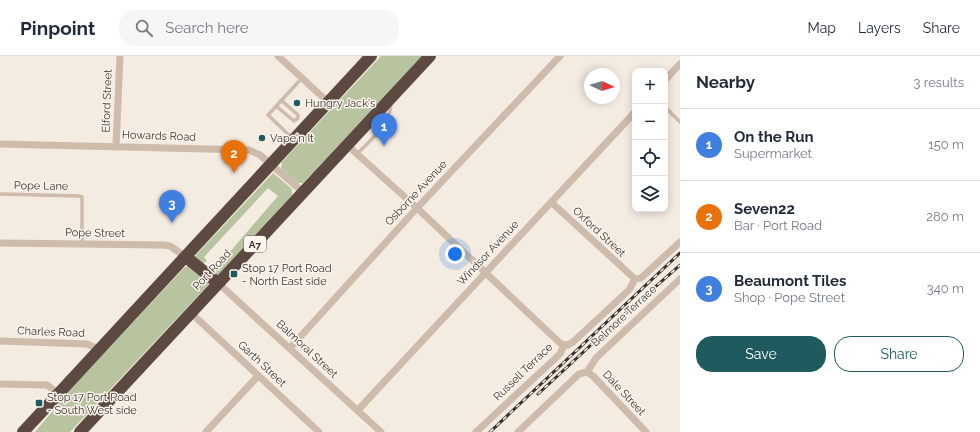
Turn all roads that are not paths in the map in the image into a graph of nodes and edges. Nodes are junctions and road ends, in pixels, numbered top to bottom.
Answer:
1 (120, 56) edge
2 (278, 56) edge
3 (371, 56) edge
4 (430, 56) edge
5 (560, 56) edge
6 (680, 64) edge
7 (668, 77) edge
8 (302, 78) junction
9 (392, 97) junction
10 (281, 100) junction
11 (328, 102) junction
12 (276, 106) junction
13 (668, 111) edge
14 (632, 115) edge
15 (680, 122) edge
16 (294, 140) junction
17 (0, 144) edge
18 (347, 145) junction
19 (116, 146) junction
20 (357, 154) junction
21 (272, 164) junction
22 (303, 192) junction
23 (0, 194) edge
24 (551, 202) junction
25 (417, 208) junction
26 (680, 242) edge
27 (0, 243) edge
28 (82, 244) junction
29 (186, 257) junction
30 (485, 273) junction
31 (633, 278) junction
32 (680, 279) edge
33 (218, 283) junction
34 (190, 312) junction
35 (0, 342) edge
36 (564, 344) junction
37 (290, 348) junction
38 (100, 350) junction
39 (585, 372) junction
40 (258, 376) junction
41 (0, 384) edge
42 (59, 394) junction
43 (358, 410) junction
44 (318, 431) edge
45 (23, 432) edge
46 (80, 432) edge
47 (206, 432) edge
48 (381, 432) edge
49 (476, 432) edge
50 (518, 432) edge
51 (646, 432) edge

1 - 19 street, Elford Street
2 - 8 street
3 - 11 highway
4 - 9 highway, Port Road / A7
5 - 25 street, Osborne Avenue
6 - 7 street
8 - 10 lane
8 - 11 street
9 - 18 highway, Port Road / A7
9 - 20 lane
10 - 12 lane
10 - 12 lane
11 - 16 highway
12 - 16 lane
13 - 15 lane
14 - 24 street, Windsor Avenue
16 - 21 highway
17 - 19 street, Howards Road
18 - 20 street
18 - 22 highway, Port Road / A7
19 - 21 street, Howards Road
20 - 25 street
21 - 22 street, Howards Road
21 - 29 highway
22 - 33 highway, Port Road / A7
23 - 28 lane, Pope Lane
24 - 30 street, Windsor Avenue
24 - 31 street, Oxford Street
25 - 30 street
25 - 37 street, Osborne Avenue
26 - 31 street, Russell Terrace
27 - 28 street, Pope Street
28 - 29 street, Pope Street
29 - 33 highway
29 - 38 highway
30 - 36 street
30 - 43 street, Windsor Avenue
31 - 36 street, Russell Terrace
32 - 39 street, Belmore Terrace
33 - 34 highway, Port Road / A7
33 - 37 street, Balmoral Street
34 - 40 street, Garth Street
34 - 46 highway, Port Road / A7
35 - 38 street, Charles Road
36 - 49 street, Russell Terrace
37 - 43 street, Balmoral Street
38 - 42 highway
39 - 50 street, Belmore Terrace
39 - 51 street, Dale Street
40 - 44 street, Garth Street
40 - 47 street
41 - 42 street
42 - 45 highway
43 - 48 street, Balmoral Street

